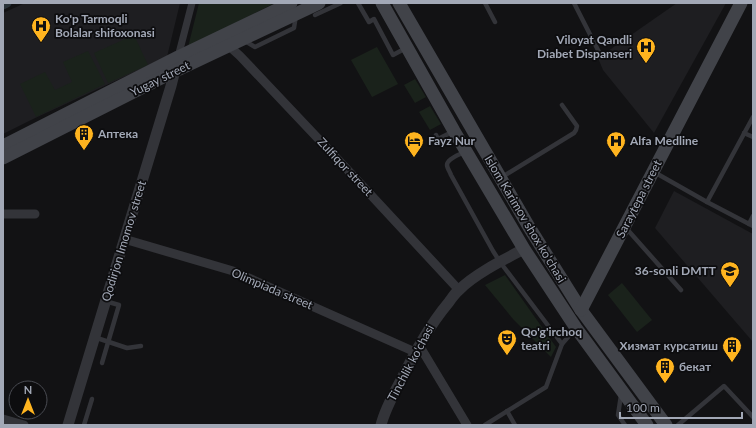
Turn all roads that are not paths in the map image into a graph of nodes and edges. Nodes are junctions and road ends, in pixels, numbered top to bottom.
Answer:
1 (192, 3) edge
2 (341, 3) edge
3 (358, 3) edge
4 (382, 3) edge
5 (399, 3) edge
6 (485, 3) edge
7 (574, 3) edge
8 (741, 3) edge
9 (294, 8) edge
10 (317, 9) edge
11 (495, 22) dead end
12 (229, 46) junction
13 (407, 48) junction
14 (600, 52) dead end
15 (178, 58) junction
16 (175, 71) junction
17 (562, 106) dead end
18 (753, 117) edge
19 (454, 131) junction
20 (744, 133) junction
21 (436, 135) dead end
22 (753, 137) edge
23 (4, 142) edge
24 (466, 152) junction
25 (3, 158) edge
26 (653, 172) junction
27 (500, 178) junction
28 (707, 202) junction
29 (3, 214) edge
30 (35, 214) dead end
31 (753, 216) edge
32 (751, 225) edge
33 (625, 227) junction
34 (124, 239) junction
35 (524, 249) junction
36 (500, 262) junction
37 (459, 290) junction
38 (681, 290) dead end
39 (105, 301) junction
40 (581, 310) junction
41 (576, 328) junction
42 (94, 337) junction
43 (108, 342) junction
44 (562, 344) junction
45 (141, 346) dead end
46 (417, 349) junction
47 (102, 363) dead end
48 (622, 391) junction
49 (92, 399) dead end
50 (507, 411) junction
51 (753, 417) edge
52 (3, 419) edge
53 (24, 425) edge
54 (68, 425) edge
55 (84, 425) edge
56 (381, 425) edge
57 (467, 425) edge
58 (485, 425) edge
59 (515, 425) edge
60 (625, 425) edge
61 (647, 425) edge
62 (666, 425) edge
63 (678, 425) edge

1 - 15 street
2 - 10 lane
3 - 13 lane
4 - 13 main road, Islom Karimov shox ko'chasi
5 - 27 main road, Islom Karimov shox ko'chasi
6 - 11 lane
7 - 14 lane
8 - 26 main road, Saraytepa street
9 - 10 main road, Yugay street
9 - 12 main road, Yugay street
9 - 15 main road, Yugay street
12 - 16 main road, Yugay street
12 - 37 street, Zulfiqor street
13 - 19 main road, Islom Karimov shox ko'chasi
15 - 16 street, Qodirjon Imomov street
15 - 23 main road, Yugay street
16 - 25 main road, Yugay street
16 - 34 street, Qodirjon Imomov street
17 - 27 lane
18 - 20 lane
19 - 21 lane
19 - 24 main road, Islom Karimov shox ko'chasi
20 - 22 lane
20 - 28 lane
24 - 35 main road, Islom Karimov shox ko'chasi
24 - 36 lane
26 - 28 lane
26 - 33 main road, Saraytepa street
27 - 40 main road, Islom Karimov shox ko'chasi
28 - 32 lane
29 - 30 street
31 - 32 lane
33 - 38 lane
33 - 40 main road, Saraytepa street
34 - 39 street, Qodirjon Imomov street
34 - 46 street, Olimpiada street
35 - 36 street, Tinchlik ko'chasi
35 - 41 main road, Islom Karimov shox ko'chasi
36 - 37 street, Tinchlik ko'chasi
36 - 44 lane
37 - 46 street, Tinchlik ko'chasi
39 - 42 street, Qodirjon Imomov street
39 - 43 lane
40 - 62 main road, Islom Karimov shox ko'chasi
41 - 44 lane
41 - 48 main road, Islom Karimov shox ko'chasi
42 - 43 lane
42 - 54 street, Qodirjon Imomov street
43 - 45 lane
43 - 47 lane
44 - 50 lane
46 - 56 street, Tinchlik ko'chasi
46 - 57 street
48 - 60 lane
48 - 61 main road, Islom Karimov shox ko'chasi
49 - 55 lane
50 - 58 lane
50 - 59 lane
51 - 63 lane
52 - 53 street

